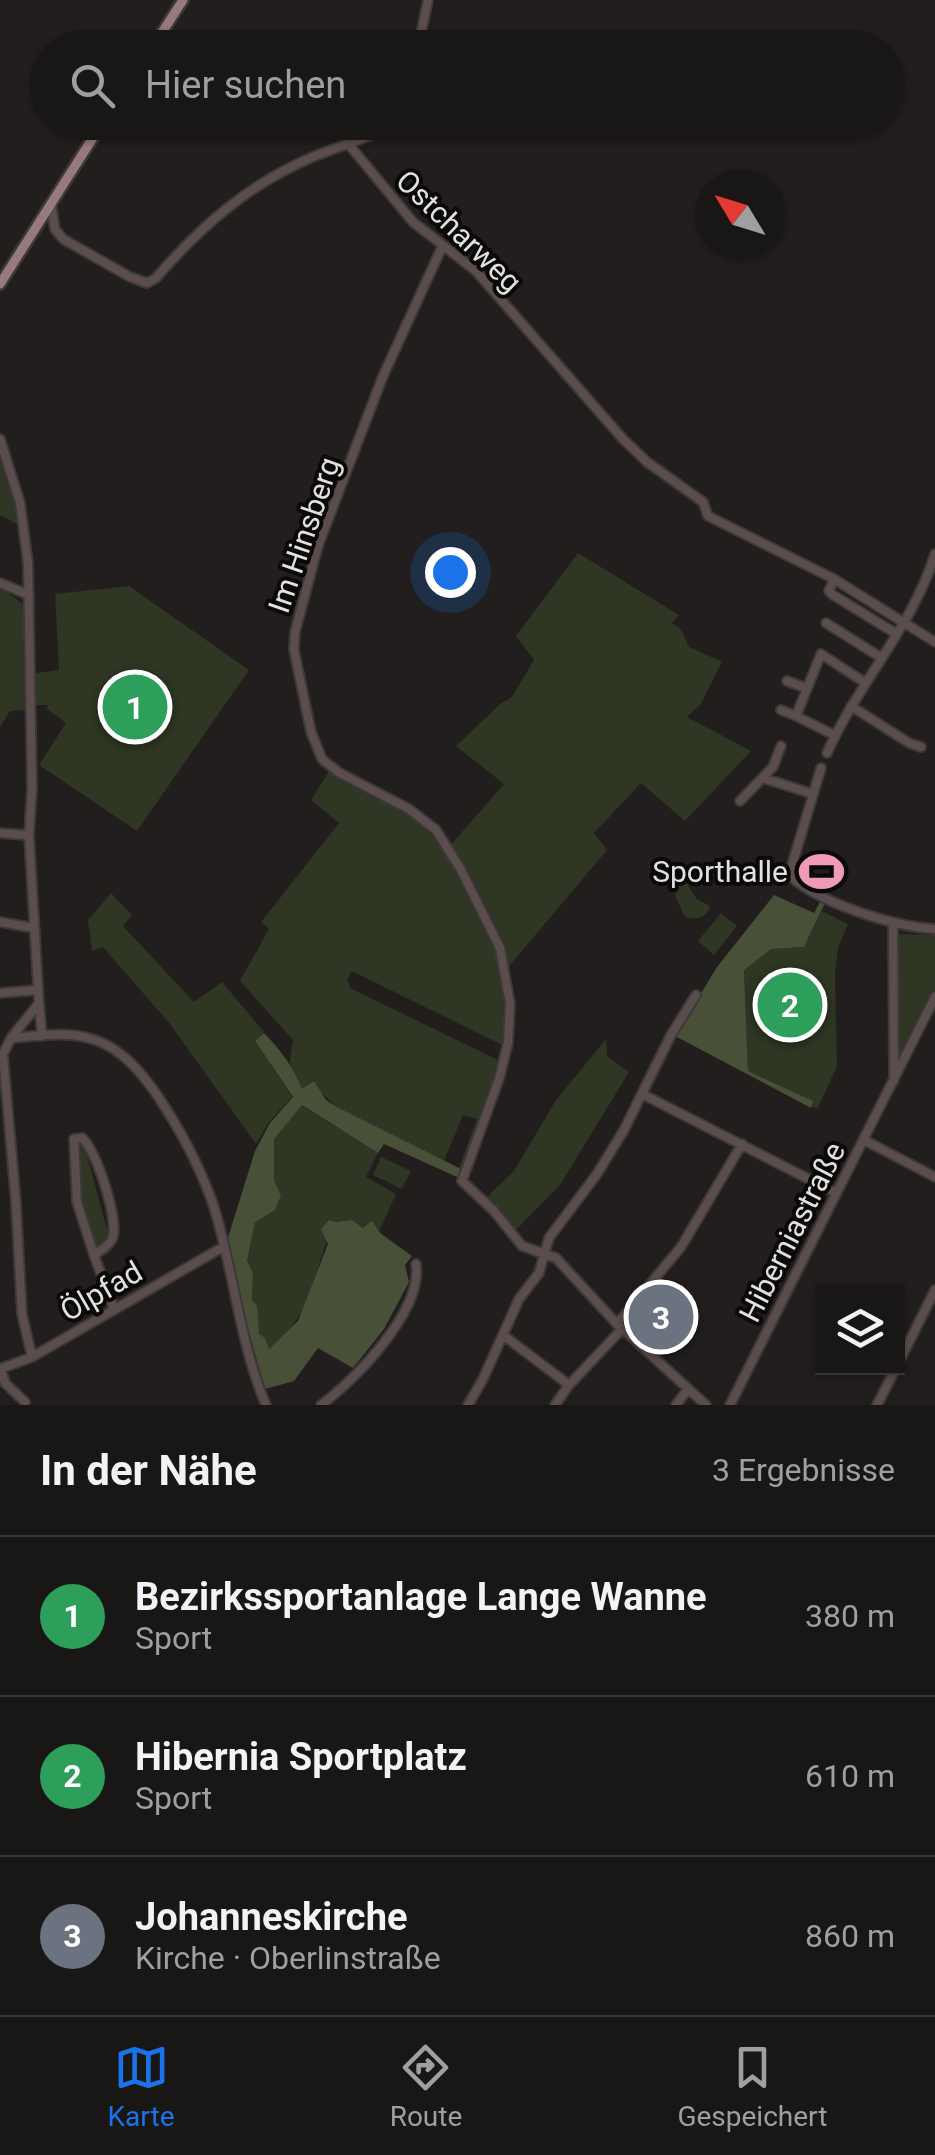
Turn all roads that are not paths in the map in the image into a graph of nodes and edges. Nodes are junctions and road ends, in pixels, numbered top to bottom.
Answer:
1 (183, 0) edge
2 (428, 0) edge
3 (164, 30) edge
4 (422, 30) edge
5 (92, 140) edge
6 (361, 140) edge
7 (350, 146) junction
8 (51, 204) junction
9 (442, 247) junction
10 (0, 284) edge
11 (0, 440) edge
12 (935, 554) edge
13 (834, 579) junction
14 (0, 583) edge
15 (29, 596) junction
16 (902, 620) junction
17 (826, 623) dead end
18 (894, 633) junction
19 (935, 642) edge
20 (804, 657) dead end
21 (880, 657) junction
22 (816, 662) junction
23 (788, 681) dead end
24 (864, 682) junction
25 (806, 688) junction
26 (850, 706) junction
27 (782, 710) dead end
28 (796, 716) junction
29 (834, 736) junction
30 (781, 746) dead end
31 (921, 748) dead end
32 (826, 753) dead end
33 (820, 768) dead end
34 (763, 778) junction
35 (813, 794) junction
36 (740, 802) dead end
37 (0, 833) edge
38 (26, 835) dead end
39 (0, 922) edge
40 (893, 924) junction
41 (34, 928) junction
42 (935, 929) edge
43 (38, 990) junction
44 (0, 992) edge
45 (696, 995) dead end
46 (935, 997) edge
47 (38, 1003) junction
48 (42, 1036) junction
49 (11, 1038) junction
50 (894, 1080) junction
51 (642, 1094) junction
52 (864, 1140) junction
53 (742, 1144) junction
54 (935, 1177) edge
55 (836, 1193) junction
56 (223, 1247) junction
57 (545, 1254) junction
58 (94, 1255) junction
59 (206, 1256) junction
60 (416, 1264) dead end
61 (228, 1268) junction
62 (935, 1290) edge
63 (114, 1309) junction
64 (620, 1327) junction
65 (503, 1335) junction
66 (905, 1350) edge
67 (32, 1358) junction
68 (0, 1369) edge
69 (892, 1375) edge
70 (569, 1385) junction
71 (688, 1389) junction
72 (26, 1402) edge
73 (266, 1405) edge
74 (321, 1405) edge
75 (468, 1405) edge
76 (555, 1405) edge
77 (676, 1405) edge
78 (706, 1405) edge
79 (730, 1405) edge
80 (877, 1405) edge

1 - 3 main road
2 - 4 street
5 - 8 main road
6 - 7 street
7 - 8 street
7 - 9 street, Ostcharweg
8 - 10 main road
9 - 13 street, Ostcharweg
9 - 57 street, Im Hinsberg
11 - 15 street
12 - 16 street
13 - 16 street, Ostcharweg
13 - 18 street, Ostcharweg
14 - 15 street
15 - 41 street
16 - 18 street
16 - 19 street, Ostcharweg
17 - 21 street
18 - 21 street
20 - 22 street
21 - 24 street
22 - 24 street
22 - 25 street
23 - 25 street
24 - 26 street
25 - 28 street
26 - 29 street
26 - 31 street
27 - 28 street
28 - 29 street
29 - 32 street
30 - 34 street
33 - 35 street
34 - 35 street
34 - 36 street
35 - 40 street
37 - 38 street
39 - 41 street
40 - 42 street
40 - 50 street
41 - 43 street
43 - 44 street
43 - 47 street
45 - 51 street
46 - 50 street, Hiberniastraße
47 - 48 street
47 - 49 street
48 - 49 street
48 - 56 street
49 - 67 street
50 - 52 street, Hiberniastraße
51 - 53 street
51 - 57 street
52 - 54 street
52 - 55 street, Hiberniastraße
53 - 55 street
53 - 64 street
55 - 79 street, Hiberniastraße
56 - 59 street, Ölpfad
56 - 61 street
57 - 64 street
57 - 65 street
58 - 58 street
58 - 63 street
59 - 61 street
59 - 63 street, Ölpfad
60 - 74 street
61 - 73 street
62 - 66 street
63 - 67 street, Ölpfad
64 - 70 street
64 - 71 street
65 - 70 street
65 - 75 street
67 - 68 street, Ölpfad
68 - 72 street
69 - 80 street
70 - 76 street
71 - 77 street
71 - 78 street

